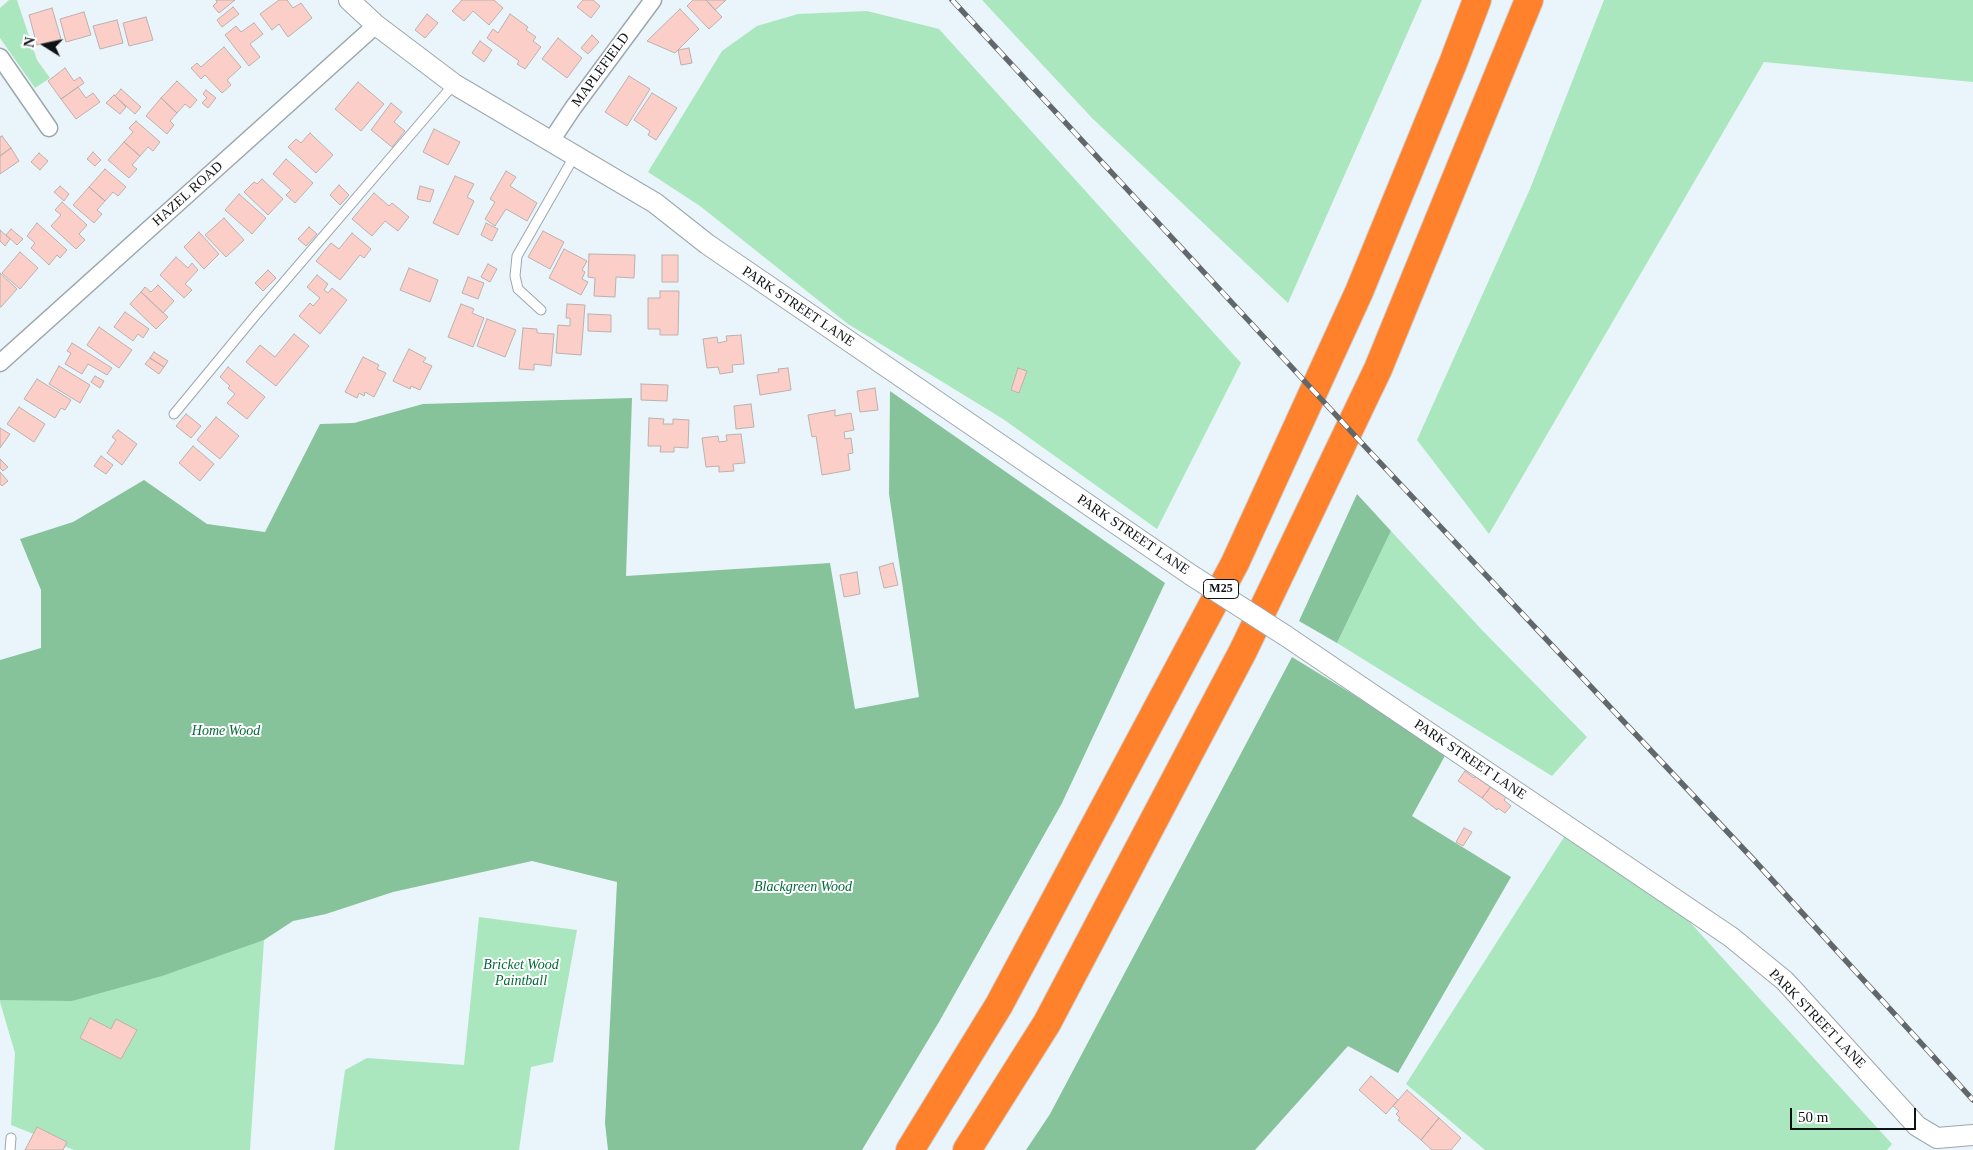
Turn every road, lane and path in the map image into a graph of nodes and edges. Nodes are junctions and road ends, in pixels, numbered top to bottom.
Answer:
1 (653, 0) edge
2 (1477, 0) edge
3 (1529, 0) edge
4 (353, 1) edge
5 (376, 25) junction
6 (0, 57) edge
7 (454, 84) junction
8 (49, 128) dead end
9 (551, 141) junction
10 (575, 155) junction
11 (541, 310) dead end
12 (0, 363) edge
13 (174, 414) dead end
14 (1971, 1135) edge
15 (11, 1138) dead end
16 (1941, 1144) edge
17 (10, 1150) edge
18 (910, 1150) edge
19 (967, 1150) edge

1 - 9 street, MAPLEFIELD
2 - 18 highway, M25
3 - 19 highway
4 - 5 street, PARK STREET LANE
5 - 7 street, PARK STREET LANE
5 - 12 street, HAZEL ROAD
6 - 8 street
7 - 9 street, PARK STREET LANE
7 - 13 lane
9 - 10 street, PARK STREET LANE
10 - 11 lane
10 - 16 street, PARK STREET LANE, bridge
14 - 16 street
15 - 17 lane

